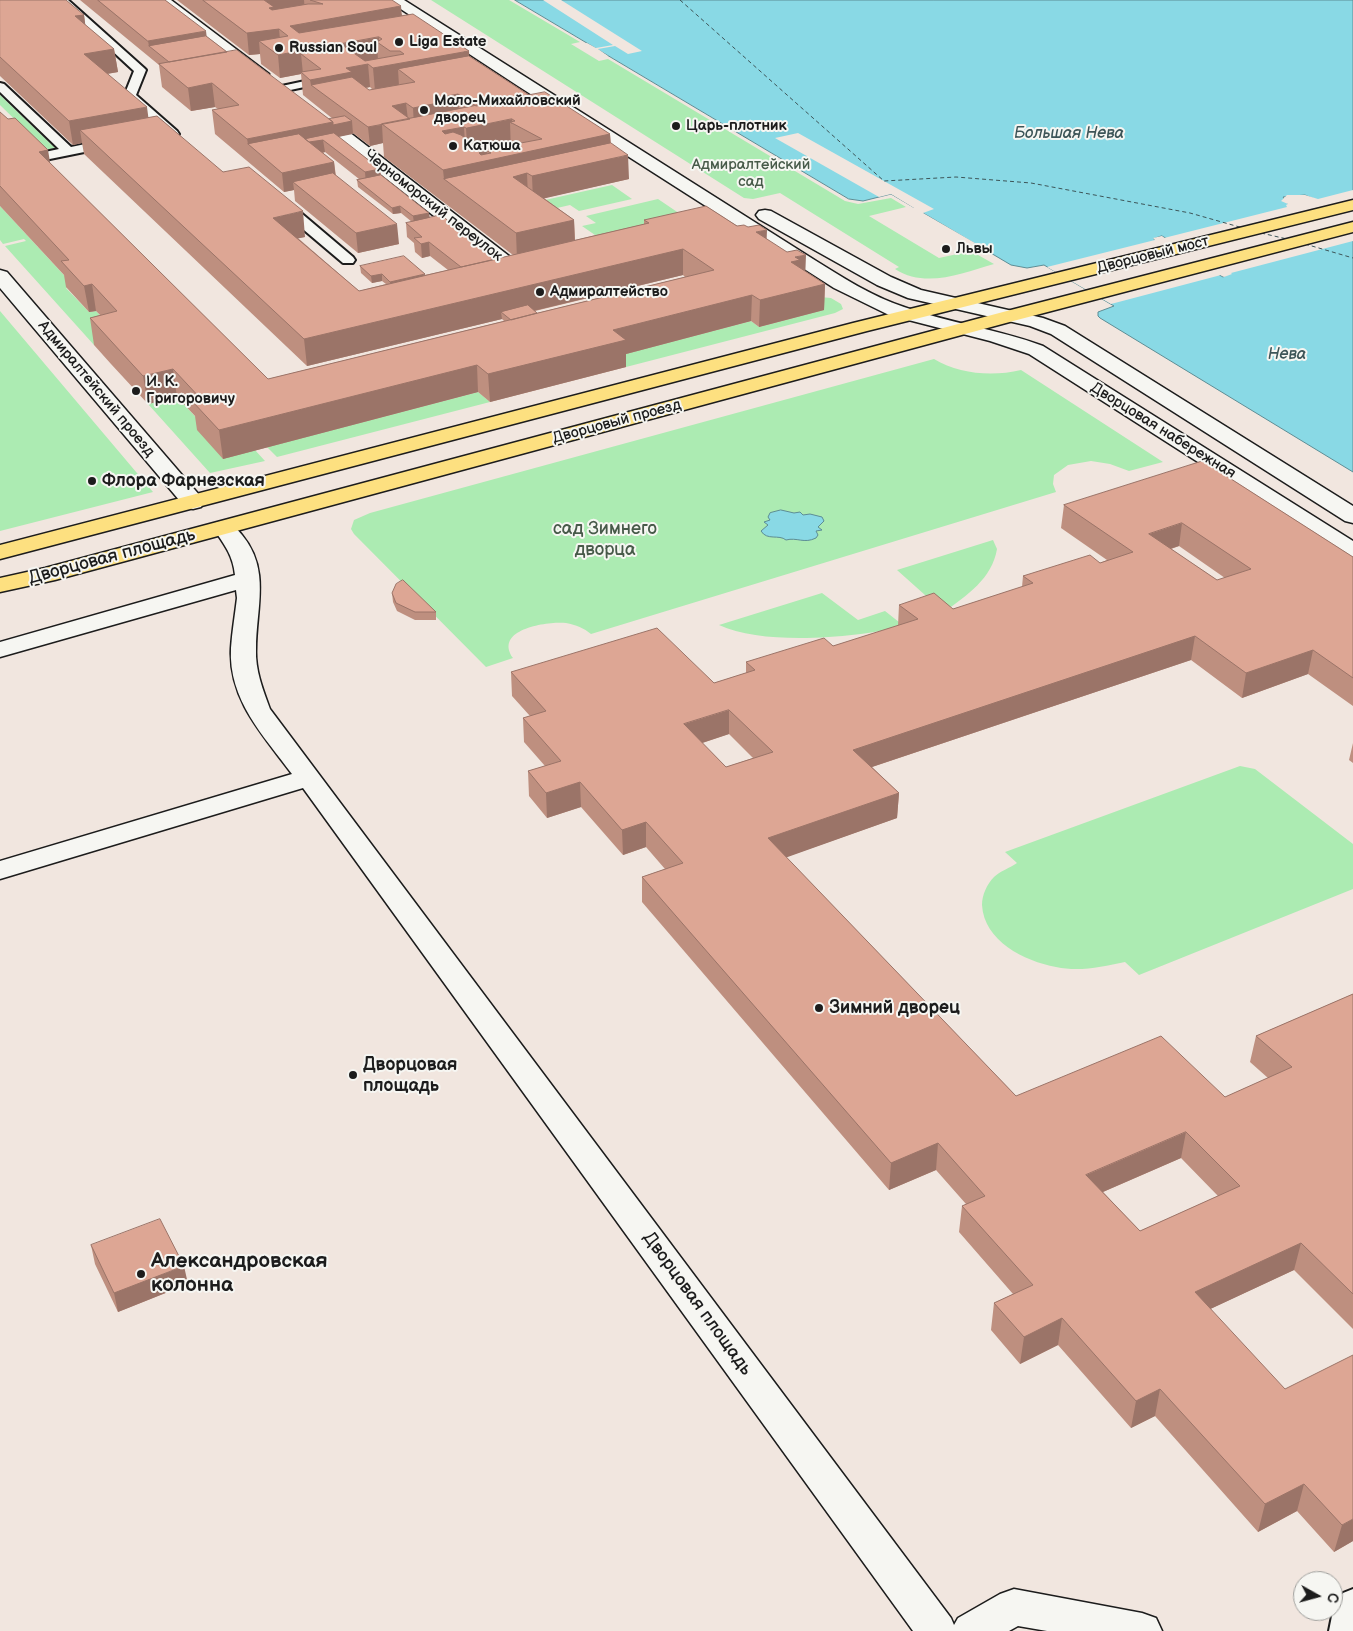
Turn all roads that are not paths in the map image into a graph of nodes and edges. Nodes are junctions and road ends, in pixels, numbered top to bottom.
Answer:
1 (62, 0) edge
2 (394, 0) edge
3 (416, 0) edge
4 (171, 3) edge
5 (436, 27) junction
6 (416, 31) edge
7 (262, 59) edge
8 (245, 62) junction
9 (304, 84) edge
10 (0, 86) edge
11 (270, 86) junction
12 (297, 101) edge
13 (570, 113) junction
14 (547, 117) edge
15 (170, 131) junction
16 (336, 132) edge
17 (151, 135) edge
18 (123, 140) edge
19 (184, 143) edge
20 (31, 144) edge
21 (68, 151) junction
22 (276, 199) edge
23 (1353, 205) edge
24 (737, 218) junction
25 (719, 222) edge
26 (1353, 227) edge
27 (348, 260) dead end
28 (530, 266) edge
29 (0, 276) edge
30 (953, 304) junction
31 (909, 315) junction
32 (1010, 316) junction
33 (966, 328) junction
34 (193, 502) junction
35 (1353, 516) edge
36 (224, 528) junction
37 (1353, 551) edge
38 (0, 552) edge
39 (248, 579) junction
40 (0, 586) edge
41 (0, 650) edge
42 (309, 778) junction
43 (0, 870) edge
44 (1353, 1602) edge
45 (936, 1631) edge
46 (972, 1631) edge
47 (1142, 1631) edge
48 (1344, 1631) edge

1 - 15 lane
2 - 5 main road, Дворцовая набережная
3 - 30 main road, Дворцовая набережная
4 - 8 main road
5 - 6 main road
5 - 13 main road, Дворцовая набережная
7 - 8 main road
8 - 11 main road
9 - 11 lane
10 - 21 lane
11 - 12 main road
13 - 14 main road
13 - 24 main road, Дворцовая набережная
15 - 17 lane
15 - 19 lane
16 - 28 main road, Черноморский переулок
18 - 21 lane
20 - 21 lane
22 - 27 lane
23 - 30 main road, Дворцовый мост
24 - 25 lane
24 - 31 main road, Дворцовая набережная
26 - 32 main road, Дворцовый мост
29 - 34 main road, Адмиралтейский проезд
30 - 31 main road, Дворцовый проезд
30 - 32 main road, Дворцовая набережная
31 - 33 main road, Дворцовая набережная
31 - 34 main road, Дворцовый проезд
32 - 33 main road, Дворцовый проезд
32 - 35 main road, Дворцовая набережная
33 - 36 main road, Дворцовый проезд
33 - 37 main road, Дворцовая набережная
34 - 38 main road, Дворцовая площадь
36 - 39 main road, Дворцовая площадь
36 - 40 main road, Дворцовая площадь
39 - 41 main road
39 - 42 main road, Дворцовая площадь
42 - 43 main road
42 - 45 main road, Дворцовая площадь
44 - 48 lane
46 - 47 main road

